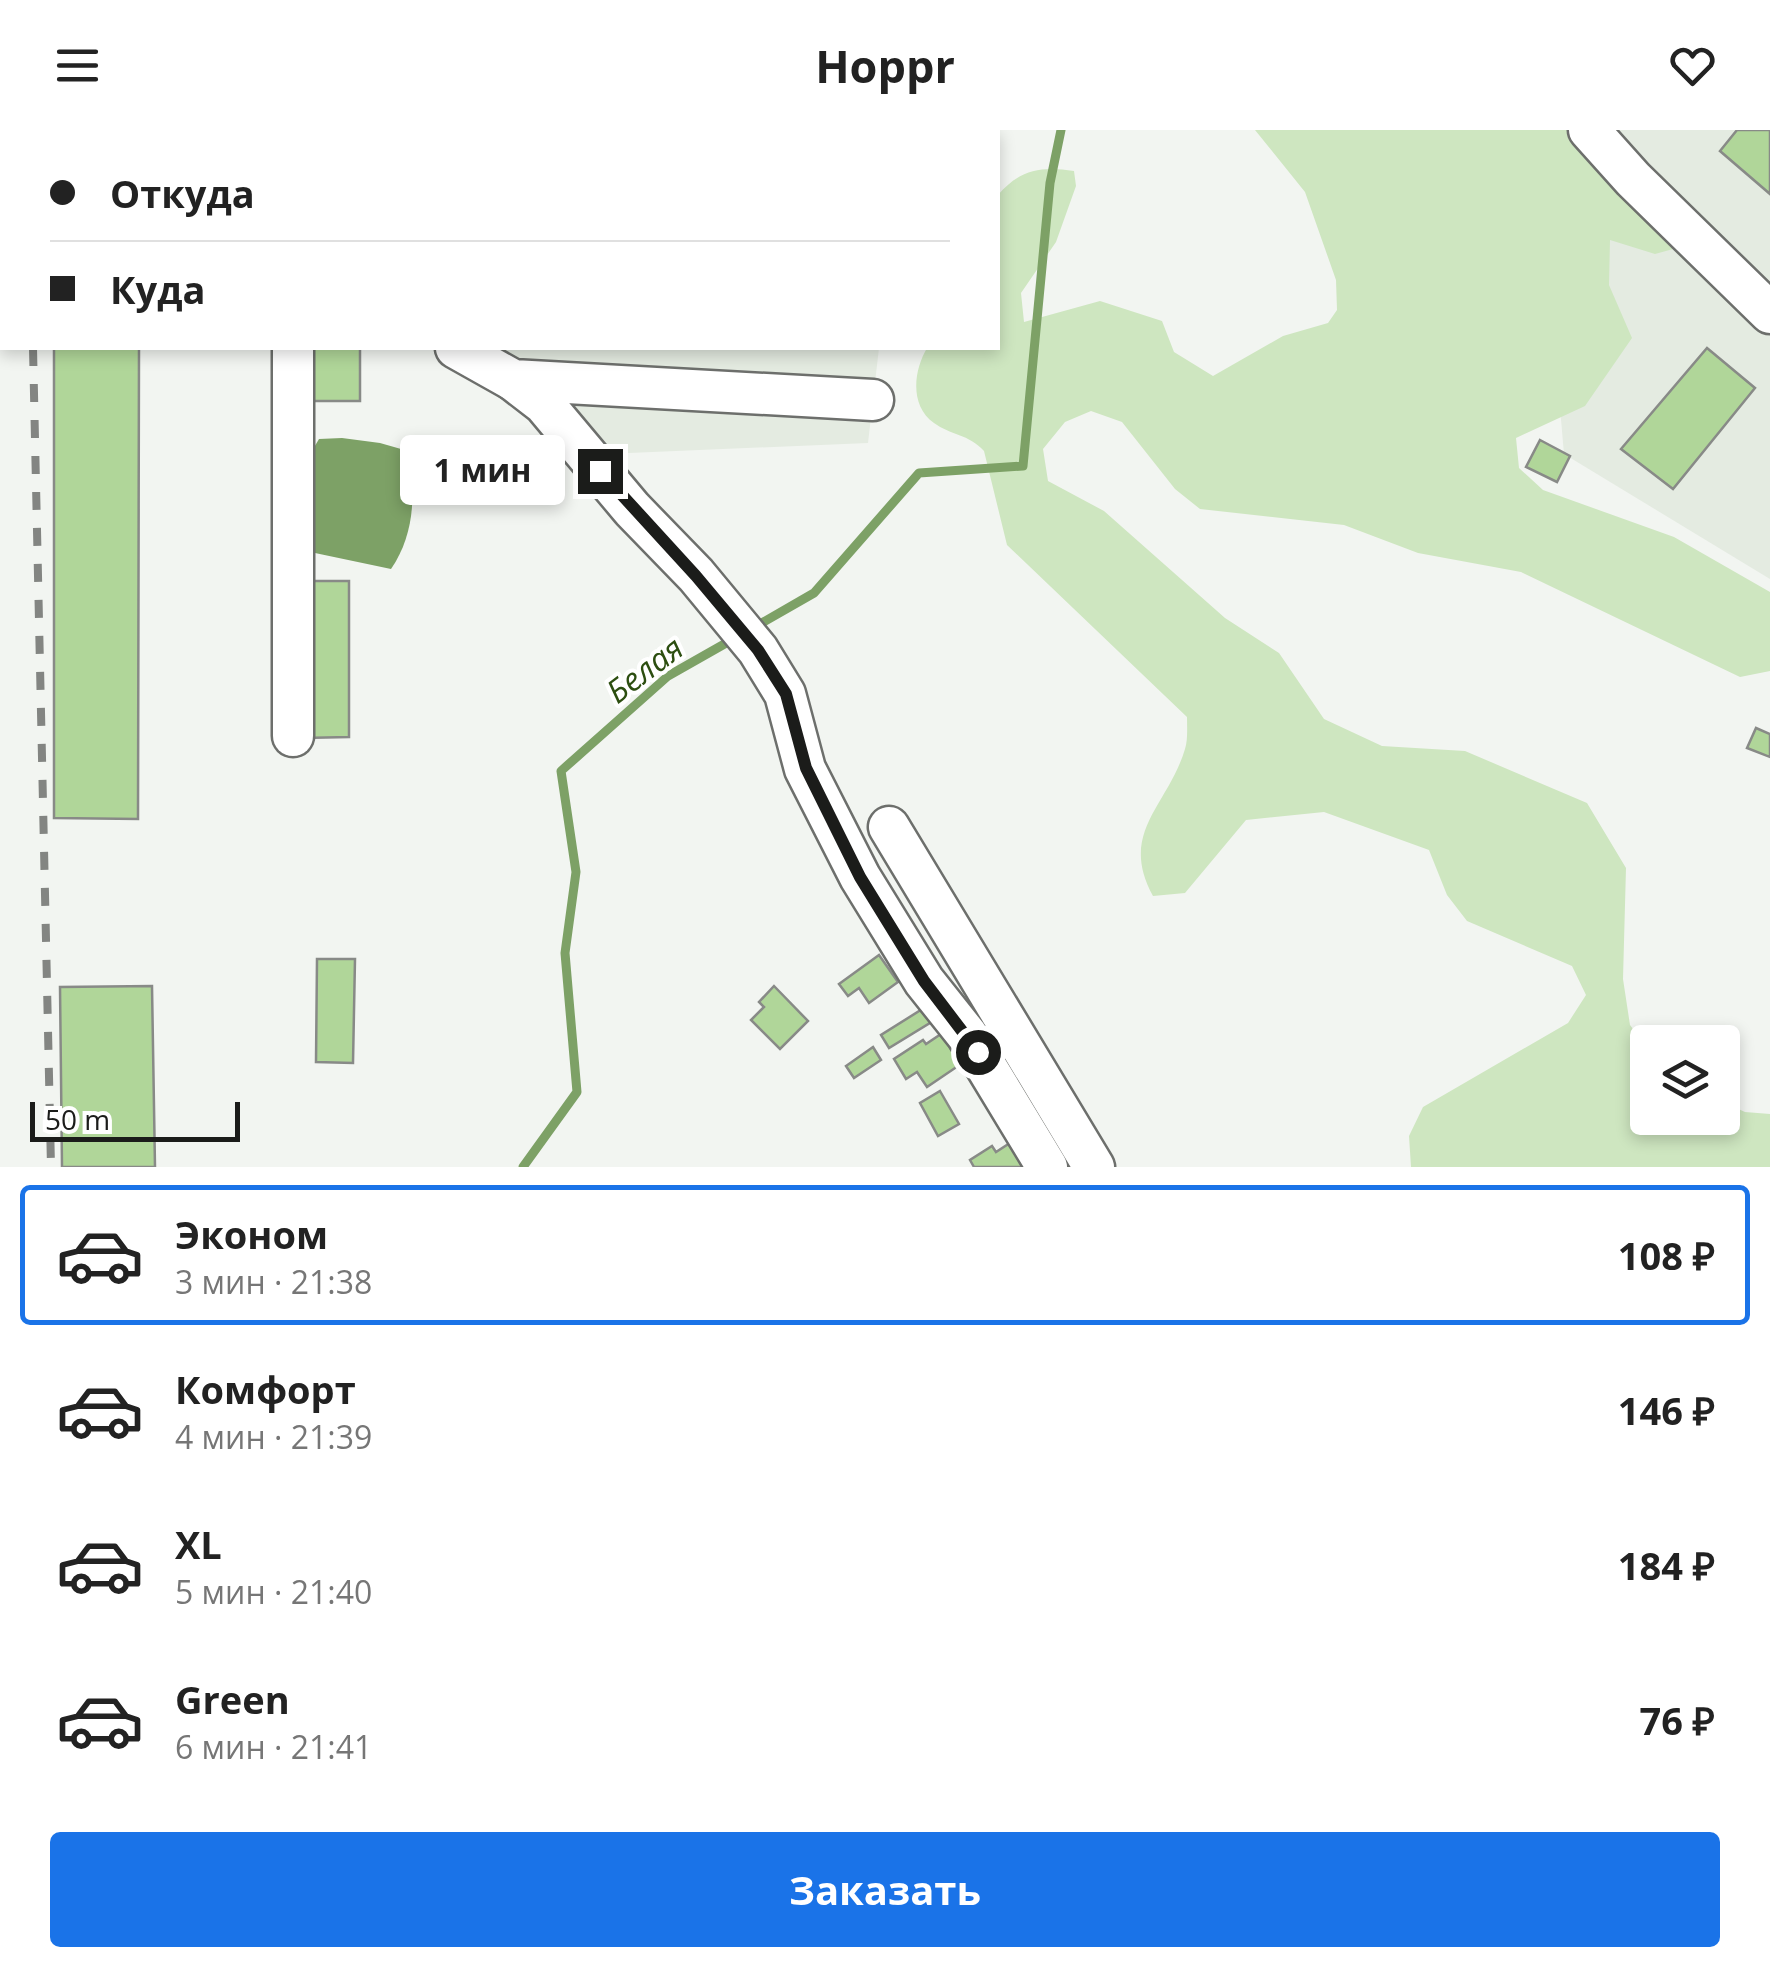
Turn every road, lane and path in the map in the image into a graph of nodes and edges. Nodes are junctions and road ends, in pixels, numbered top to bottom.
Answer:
1 (1589, 130) edge
2 (1770, 313) edge
3 (292, 350) edge
4 (460, 350) edge
5 (513, 380) junction
6 (872, 400) dead end
7 (293, 736) dead end
8 (890, 828) dead end
9 (1047, 1167) edge
10 (1094, 1167) edge

1 - 2 street
3 - 7 street
4 - 5 street
5 - 6 street
5 - 9 street
8 - 10 street

